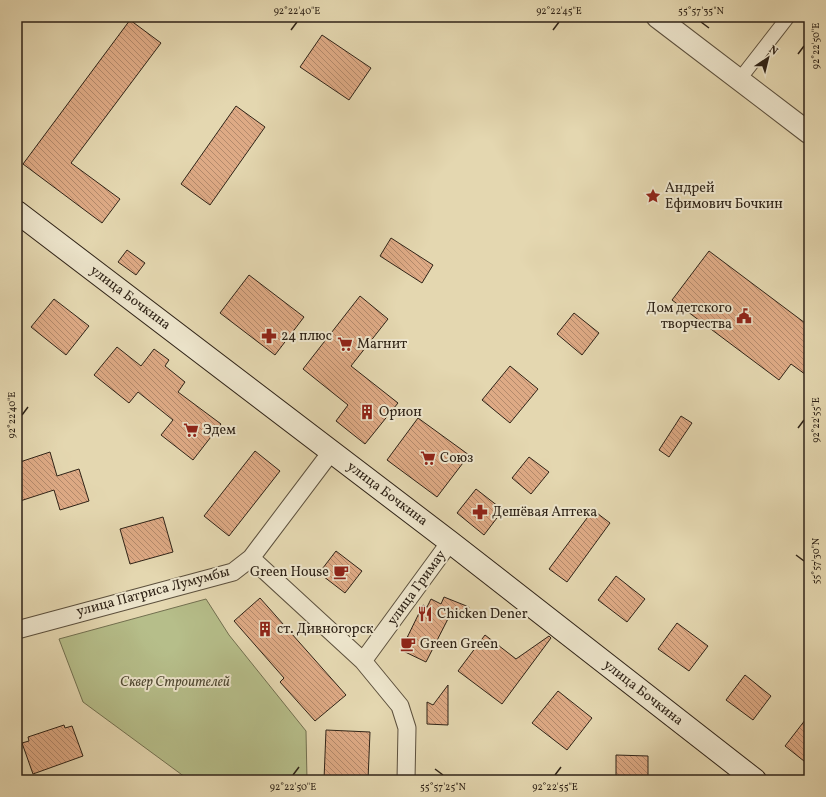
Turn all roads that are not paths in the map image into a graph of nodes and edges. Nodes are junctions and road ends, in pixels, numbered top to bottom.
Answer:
1 (657, 17) edge
2 (788, 17) edge
3 (739, 80) junction
4 (809, 133) edge
5 (17, 212) edge
6 (332, 452) junction
7 (450, 542) junction
8 (251, 558) junction
9 (17, 630) edge
10 (363, 661) junction
11 (406, 780) edge
12 (755, 780) edge

1 - 3 street
2 - 3 street
3 - 4 street
5 - 6 main road, улица Бочкина
6 - 7 main road, улица Бочкина
6 - 8 street, улица Патриса Лумумбы
7 - 10 street, улица Гримау
7 - 12 main road, улица Бочкина
8 - 9 street, улица Патриса Лумумбы
8 - 10 street
10 - 11 street

